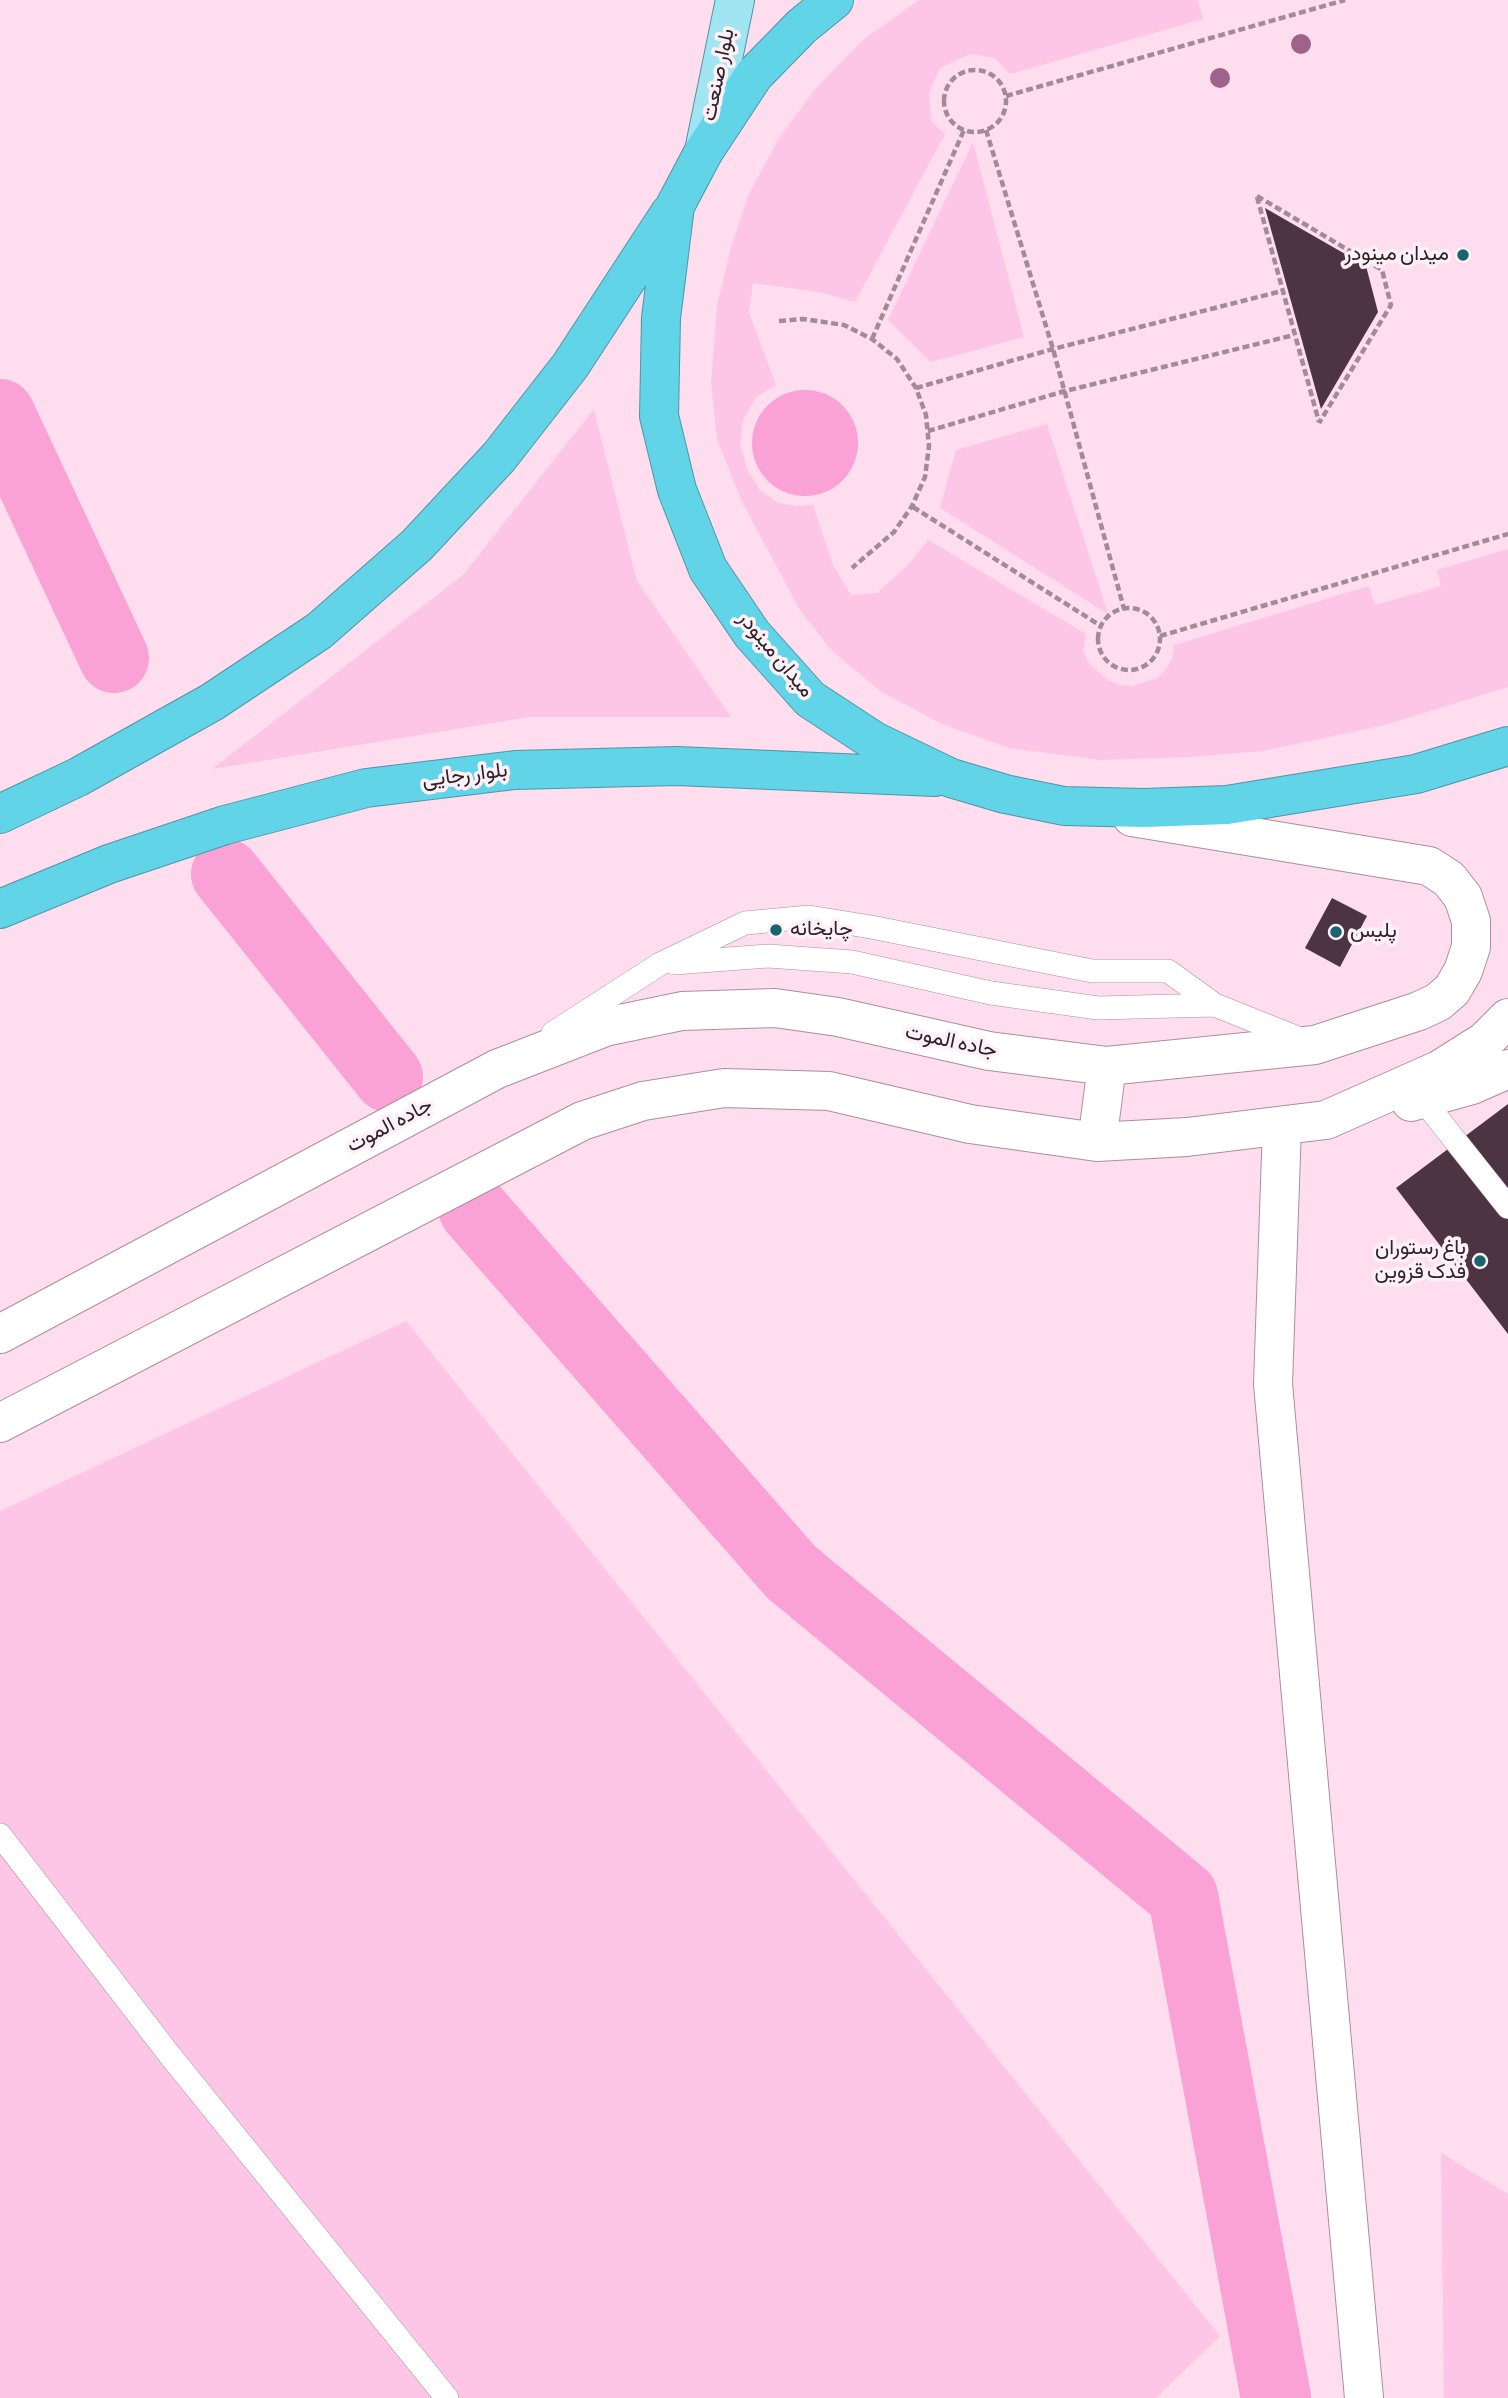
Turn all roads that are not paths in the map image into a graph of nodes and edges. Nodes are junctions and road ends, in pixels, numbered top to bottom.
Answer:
1 (735, 0) edge
2 (834, 0) edge
3 (704, 151) junction
4 (675, 206) junction
5 (1508, 746) edge
6 (951, 778) junction
7 (1064, 806) junction
8 (0, 814) edge
9 (0, 909) edge
10 (660, 964) junction
11 (1215, 1005) junction
12 (1508, 1018) edge
13 (1315, 1045) junction
14 (1107, 1066) junction
15 (497, 1069) junction
16 (1508, 1069) edge
17 (1423, 1100) junction
18 (1326, 1120) junction
19 (1282, 1126) junction
20 (1097, 1142) junction
21 (1508, 1207) edge
22 (0, 1334) edge
23 (0, 1423) edge
24 (0, 1835) edge
25 (447, 2398) edge
26 (1364, 2398) edge

1 - 3 main road, بلوار صنعت
2 - 3 highway, میدان مینودر
3 - 4 highway, میدان مینودر
4 - 6 highway, میدان مینودر
4 - 8 highway
5 - 7 highway, میدان مینودر
6 - 7 highway, میدان مینودر
6 - 9 highway, بلوار رجایی
7 - 13 main road, جاده الموت
10 - 11 lane
10 - 11 lane
10 - 15 lane
11 - 13 lane
12 - 18 main road
13 - 14 main road, جاده الموت
14 - 15 main road, جاده الموت
14 - 20 main road
15 - 22 main road, جاده الموت
16 - 17 main road
17 - 18 main road
17 - 21 lane
18 - 19 main road
19 - 20 main road
19 - 26 main road
20 - 23 main road
24 - 25 lane

